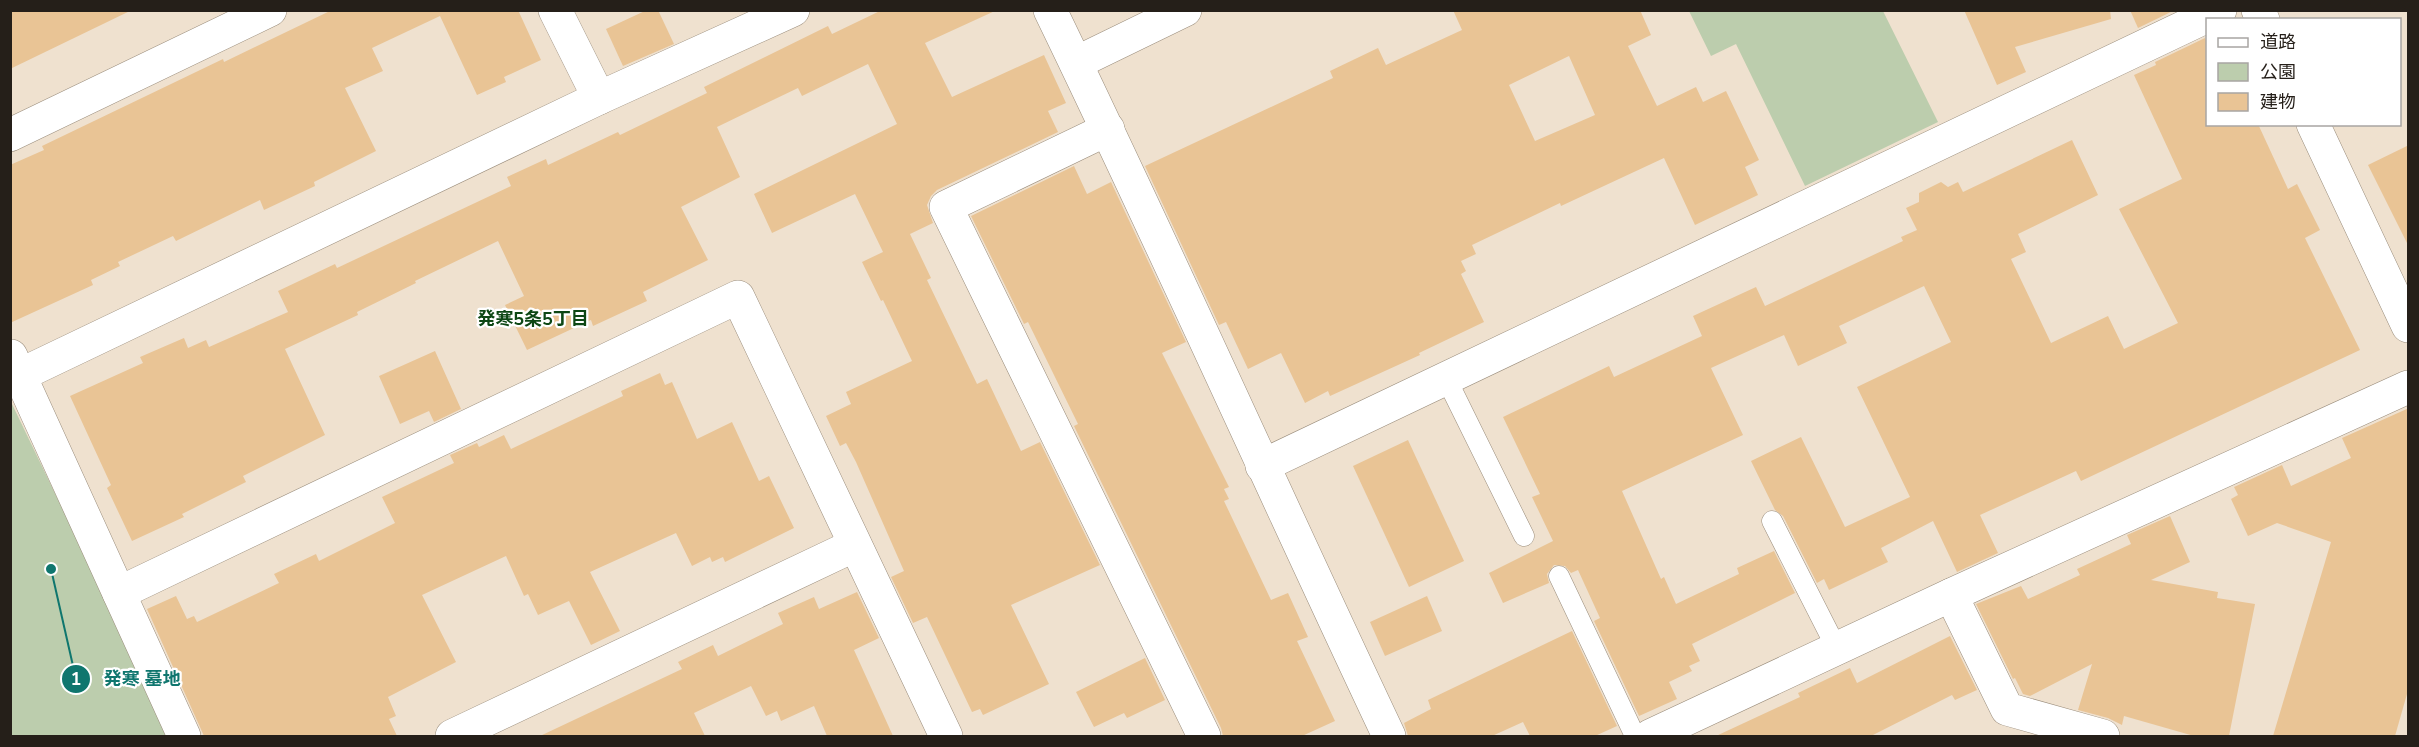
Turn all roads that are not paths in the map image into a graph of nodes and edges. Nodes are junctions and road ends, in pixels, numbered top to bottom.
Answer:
1 (270, 10) edge
2 (555, 10) edge
3 (793, 10) edge
4 (1050, 10) edge
5 (1185, 10) edge
6 (2220, 10) edge
7 (1076, 63) junction
8 (599, 98) junction
9 (2314, 126) edge
10 (1108, 129) junction
11 (10, 135) edge
12 (2409, 326) edge
13 (15, 365) edge
14 (1446, 378) junction
15 (2409, 387) edge
16 (1262, 466) junction
17 (1772, 521) dead end
18 (1524, 536) dead end
19 (855, 545) junction
20 (1559, 576) dead end
21 (119, 592) junction
22 (1951, 594) junction
23 (1837, 648) junction
24 (1698, 726) edge
25 (184, 736) edge
26 (452, 736) edge
27 (946, 736) edge
28 (1204, 736) edge
29 (1389, 736) edge
30 (1635, 736) edge
31 (1650, 736) edge
32 (2103, 736) edge

1 - 11 street
2 - 8 street
3 - 8 street
4 - 7 street
5 - 7 street
6 - 14 street
7 - 10 street
8 - 13 street
9 - 12 street
10 - 16 street
10 - 28 street
13 - 21 street
14 - 16 street
14 - 18 lane
15 - 22 street
16 - 29 street
17 - 23 lane
19 - 21 street
19 - 26 street
19 - 27 street
20 - 30 lane
21 - 25 street
22 - 23 street
22 - 32 street
23 - 24 street
24 - 31 street

